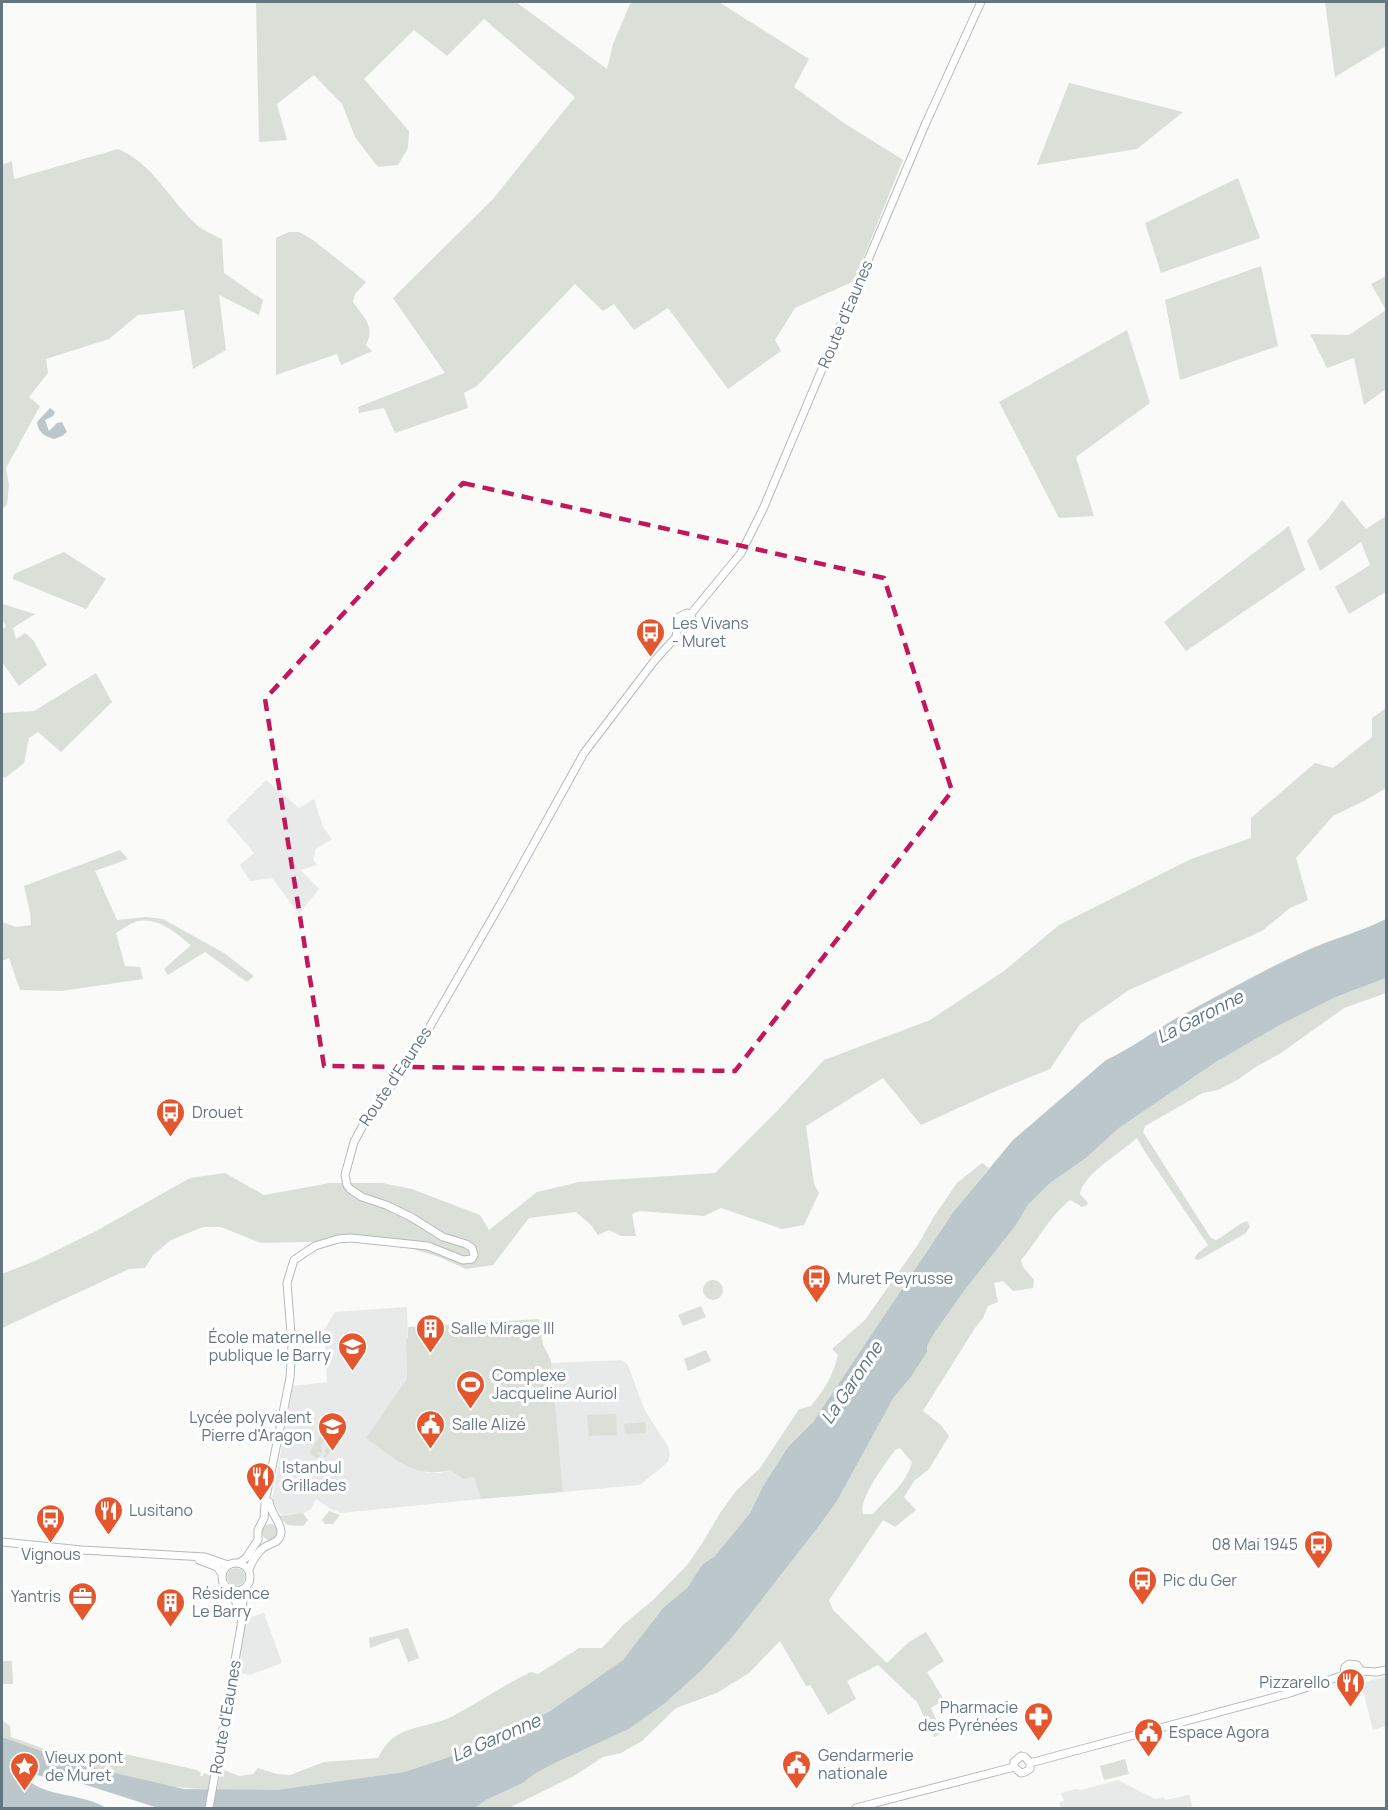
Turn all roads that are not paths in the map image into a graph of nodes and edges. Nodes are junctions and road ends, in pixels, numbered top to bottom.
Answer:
1 (981, 2) edge
2 (690, 615) junction
3 (676, 637) junction
4 (268, 1496) junction
5 (277, 1523) junction
6 (260, 1524) junction
7 (258, 1536) junction
8 (2, 1542) edge
9 (269, 1544) junction
10 (193, 1557) junction
11 (239, 1563) junction
12 (228, 1565) junction
13 (249, 1570) junction
14 (222, 1574) junction
15 (244, 1588) junction
16 (233, 1591) junction
17 (241, 1626) junction
18 (1386, 1670) edge
19 (1360, 1671) junction
20 (1344, 1675) junction
21 (1030, 1763) junction
22 (1014, 1767) junction
23 (208, 1809) edge
24 (856, 1809) edge

1 - 2 main road, Route d'Eaunes
2 - 3 main road, Route d'Eaunes
2 - 3 main road, Route d'Eaunes
3 - 4 main road, Route d'Eaunes
4 - 5 main road, Route d'Eaunes
4 - 6 main road, Route d'Eaunes
5 - 6 main road
5 - 9 main road
6 - 7 main road
7 - 9 main road
7 - 11 main road
8 - 10 main road
9 - 13 main road
10 - 12 main road
10 - 14 main road
11 - 12 main road
11 - 13 main road
12 - 14 main road
13 - 15 main road
14 - 16 main road
15 - 16 main road
15 - 17 main road, Route d'Eaunes
16 - 17 main road, Route d'Eaunes
17 - 23 main road, Route d'Eaunes
18 - 19 main road
19 - 20 main road
19 - 20 main road
20 - 21 main road
21 - 22 main road
21 - 22 main road
22 - 24 main road

